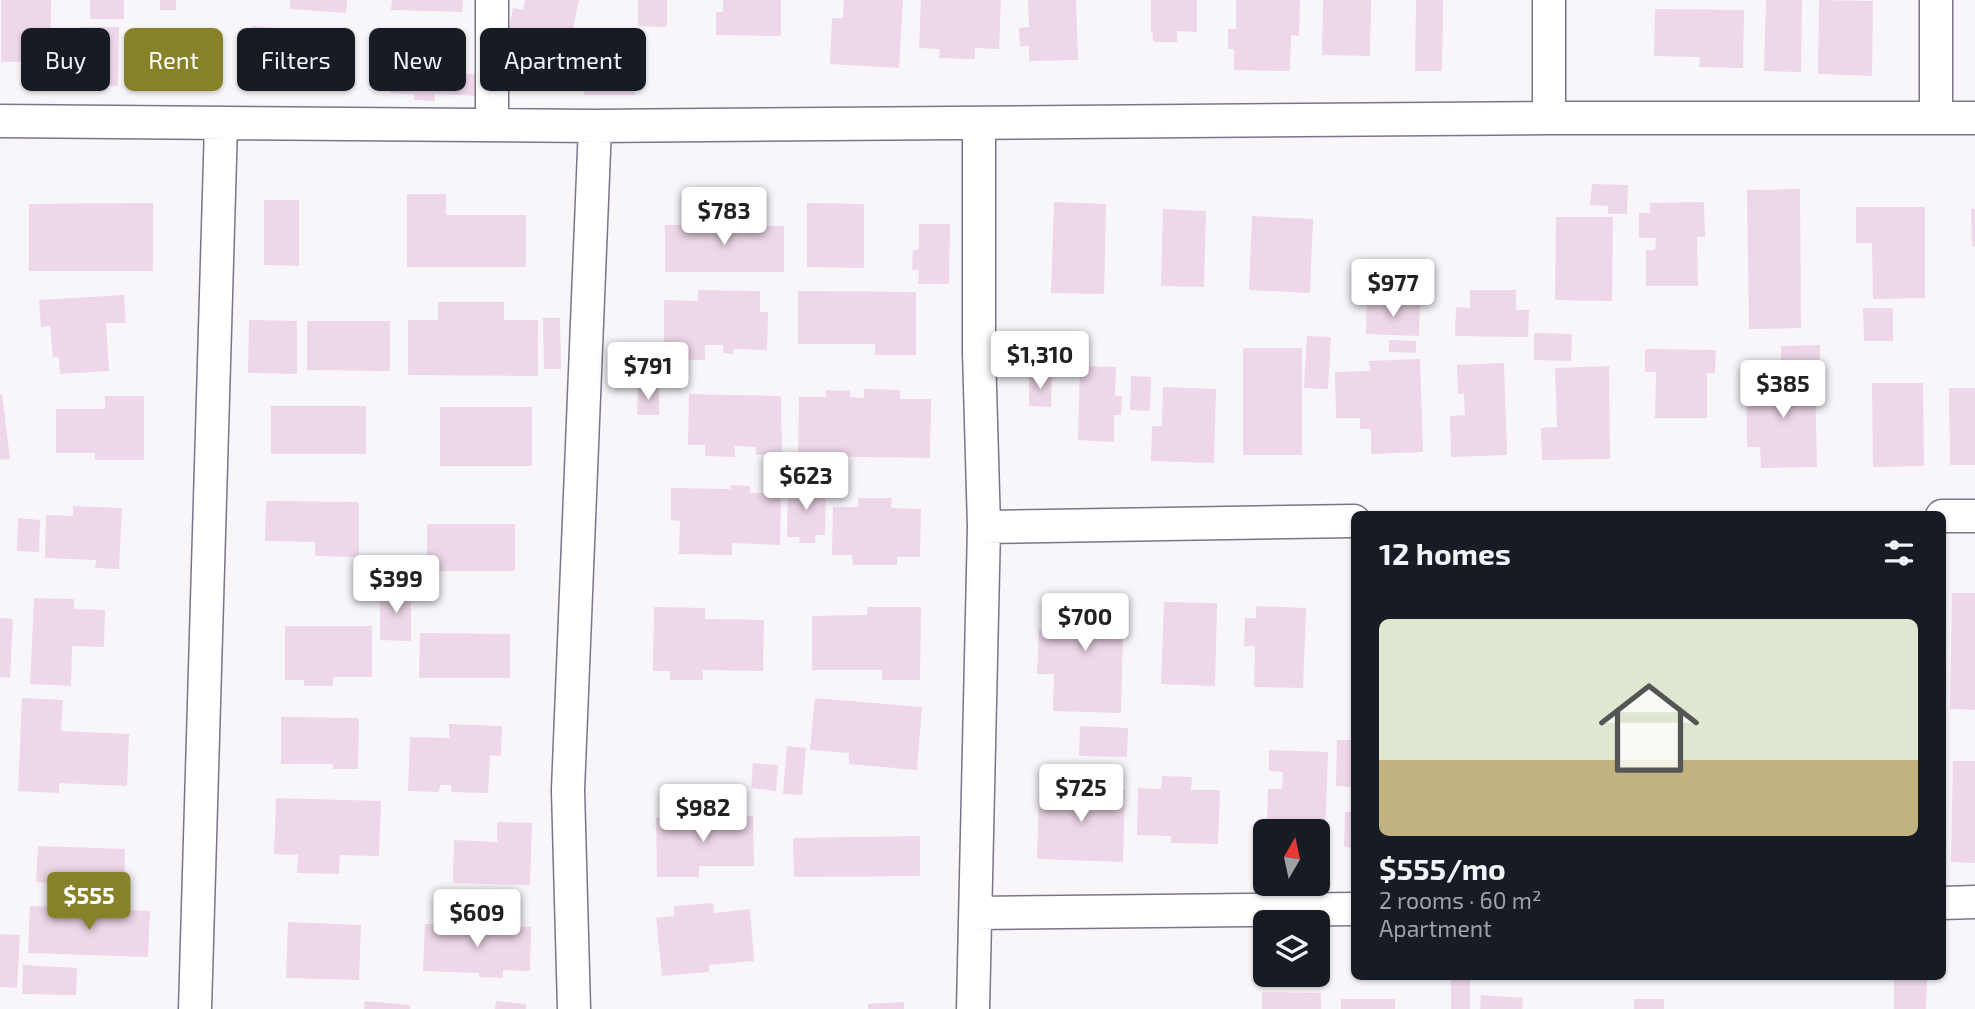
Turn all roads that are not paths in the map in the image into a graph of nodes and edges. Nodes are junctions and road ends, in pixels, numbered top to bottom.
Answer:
1 (492, 0) edge
2 (1549, 0) edge
3 (1936, 0) edge
4 (1549, 118) junction
5 (1936, 118) junction
6 (1975, 118) edge
7 (0, 121) edge
8 (492, 124) junction
9 (979, 124) junction
10 (221, 125) junction
11 (595, 126) junction
12 (1946, 516) edge
13 (1975, 516) edge
14 (1351, 521) edge
15 (984, 527) junction
16 (1975, 902) edge
17 (1946, 903) edge
18 (1351, 909) edge
19 (976, 913) junction
20 (195, 1009) edge
21 (574, 1009) edge
22 (973, 1009) edge

1 - 8 street
2 - 4 street
3 - 5 street
4 - 5 street
4 - 9 street
5 - 6 street
7 - 10 street
8 - 10 street
8 - 11 street
9 - 11 street
9 - 15 street
10 - 20 street
11 - 21 street
12 - 13 street
14 - 15 street
15 - 19 street
16 - 17 street
18 - 19 street
19 - 22 street

